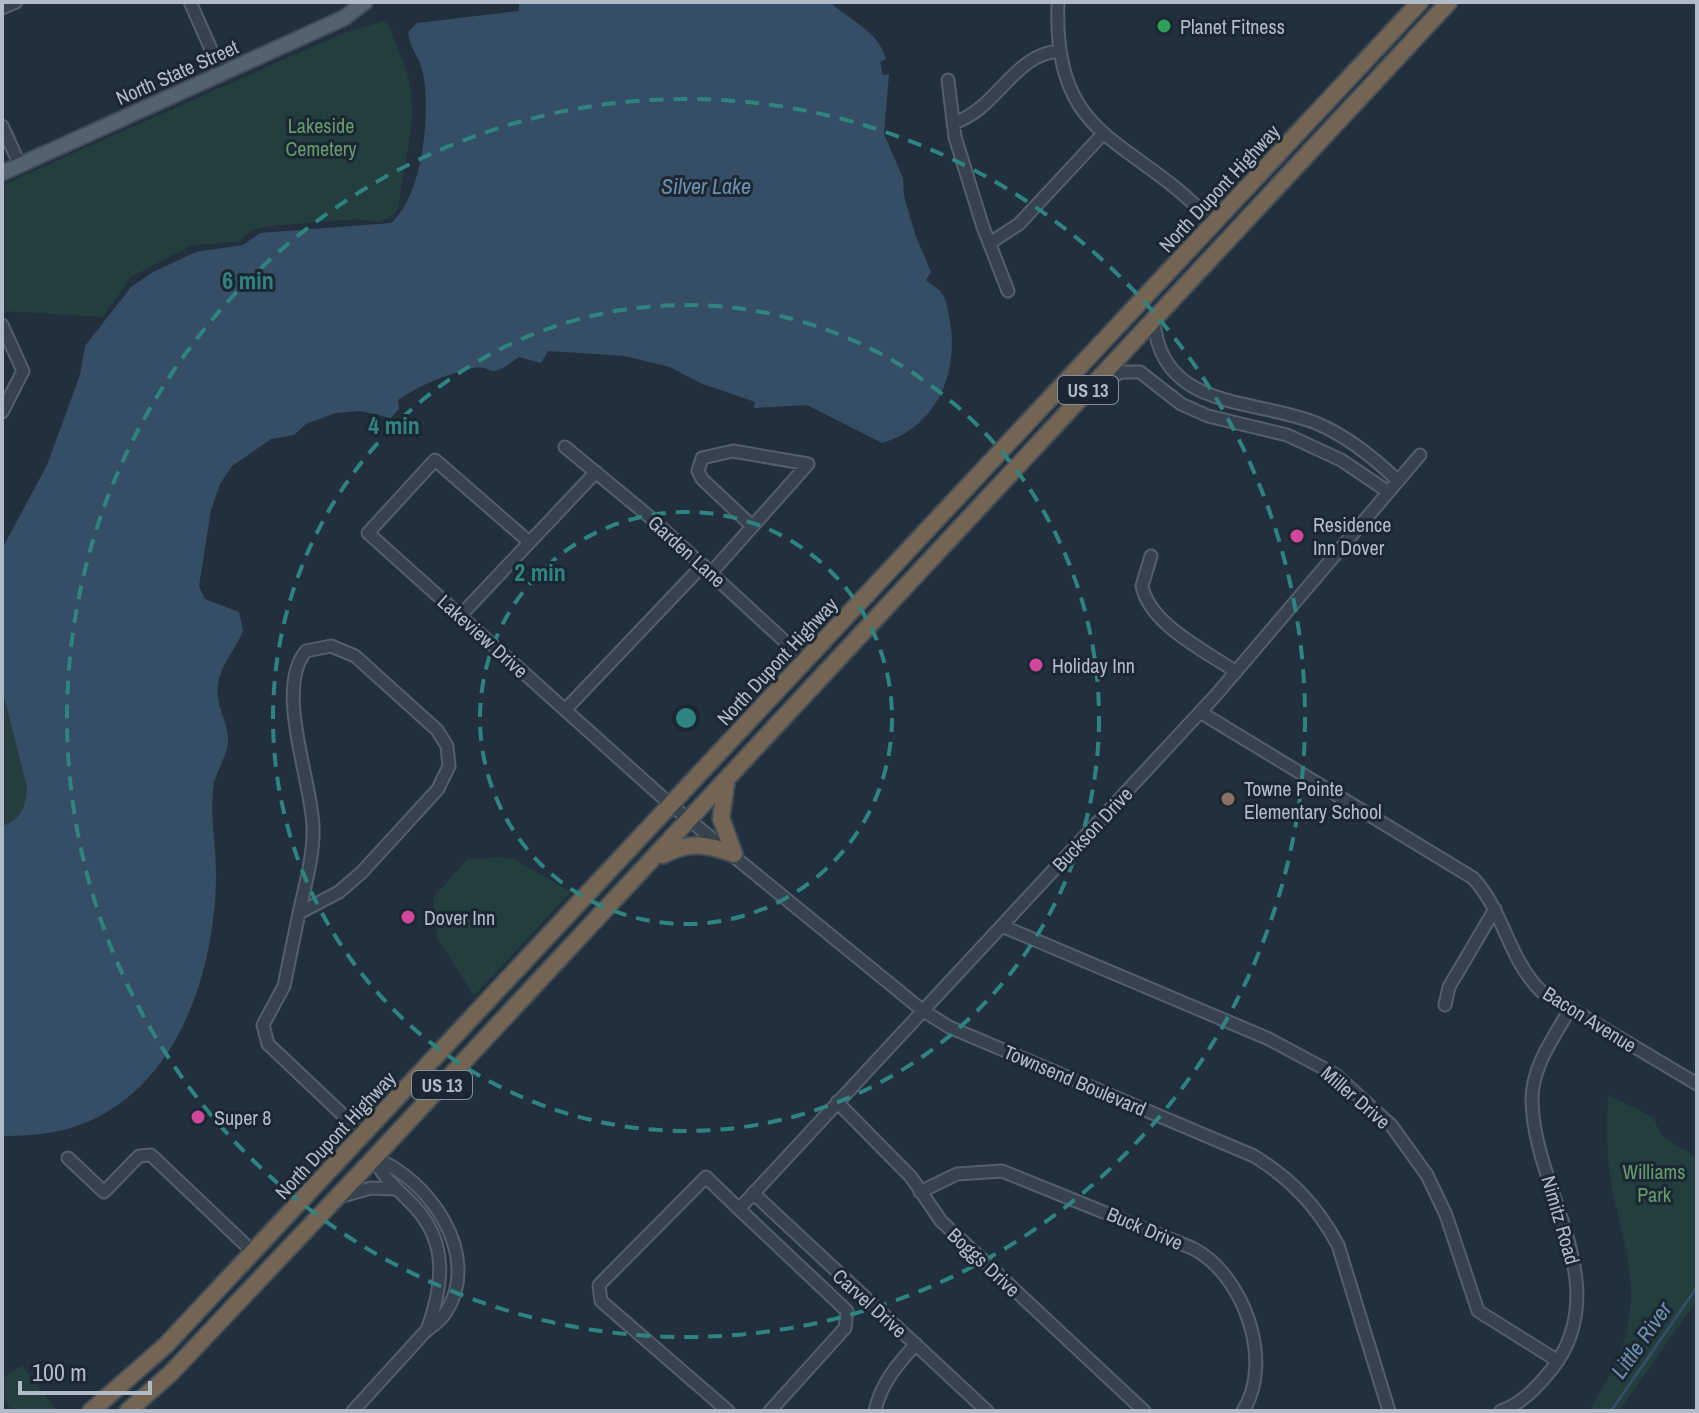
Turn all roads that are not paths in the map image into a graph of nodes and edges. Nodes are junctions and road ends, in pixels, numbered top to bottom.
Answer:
1 (16, 2) edge
2 (190, 2) edge
3 (365, 2) edge
4 (1058, 2) edge
5 (1420, 2) edge
6 (1449, 2) edge
7 (2, 8) edge
8 (1060, 51) junction
9 (222, 74) junction
10 (948, 80) dead end
11 (953, 123) junction
12 (2, 126) edge
13 (1102, 135) junction
14 (20, 165) junction
15 (2, 173) edge
16 (1212, 223) junction
17 (990, 243) junction
18 (1197, 273) junction
19 (1008, 291) dead end
20 (1154, 321) junction
21 (2, 325) edge
22 (1079, 369) junction
23 (1092, 385) junction
24 (2, 412) edge
25 (1281, 414) junction
26 (1052, 429) junction
27 (1277, 433) junction
28 (565, 447) dead end
29 (1420, 455) dead end
30 (596, 472) junction
31 (1396, 479) junction
32 (1387, 491) junction
33 (752, 526) junction
34 (528, 541) junction
35 (1151, 556) dead end
36 (707, 569) junction
37 (460, 616) junction
38 (805, 660) junction
39 (1236, 672) junction
40 (565, 710) junction
41 (1200, 712) junction
42 (728, 778) junction
43 (671, 805) junction
44 (690, 819) junction
45 (734, 854) junction
46 (651, 861) junction
47 (1495, 909) junction
48 (299, 913) junction
49 (1002, 926) junction
50 (1445, 1005) dead end
51 (1570, 1009) junction
52 (922, 1010) junction
53 (1697, 1084) edge
54 (837, 1102) junction
55 (382, 1113) junction
56 (362, 1133) junction
57 (68, 1158) dead end
58 (374, 1158) junction
59 (395, 1189) junction
60 (920, 1192) junction
61 (753, 1193) junction
62 (335, 1198) junction
63 (739, 1209) junction
64 (253, 1252) junction
65 (835, 1272) junction
66 (819, 1283) junction
67 (216, 1326) junction
68 (427, 1331) junction
69 (916, 1344) junction
70 (1558, 1361) junction
71 (91, 1411) edge
72 (128, 1411) edge
73 (353, 1411) edge
74 (728, 1411) edge
75 (770, 1411) edge
76 (875, 1411) edge
77 (987, 1411) edge
78 (1144, 1411) edge
79 (1243, 1411) edge
80 (1389, 1411) edge
81 (1501, 1411) edge

1 - 7 street
2 - 9 street
3 - 9 main road, North State Street
4 - 8 street
5 - 16 highway, North Dupont Highway / US 13
6 - 18 highway, US 13
8 - 11 street
8 - 13 street
9 - 14 main road, North State Street
10 - 11 street
11 - 17 street
12 - 14 street
13 - 16 street
13 - 17 street
14 - 15 main road, North State Street
16 - 18 highway
16 - 22 highway, North Dupont Highway / US 13
17 - 19 street
18 - 20 highway, US 13
20 - 23 highway, US 13
20 - 25 street
21 - 24 street
22 - 26 highway
22 - 38 highway, North Dupont Highway / US 13
23 - 26 highway, US 13
23 - 27 street
25 - 27 street
25 - 31 street
26 - 42 highway, US 13
27 - 32 street
28 - 30 street, Garden Lane
29 - 31 street, Buckson Drive
30 - 34 street
30 - 36 street, Garden Lane
31 - 32 street, Buckson Drive
32 - 39 street, Buckson Drive
33 - 33 street
33 - 36 street
34 - 37 street
34 - 37 street, Lakeview Drive
35 - 39 street
36 - 38 street, Garden Lane
36 - 40 street
37 - 40 street, Lakeview Drive
38 - 43 highway, North Dupont Highway / US 13
39 - 41 street, Buckson Drive
40 - 43 street, Lakeview Drive
41 - 47 street, Bacon Avenue
41 - 49 street, Buckson Drive
42 - 44 highway, US 13
42 - 45 highway
43 - 44 street, Townsend Boulevard
43 - 55 highway, North Dupont Highway / US 13
44 - 45 street, Townsend Boulevard
44 - 46 highway, US 13
45 - 46 highway
45 - 52 street, Townsend Boulevard
46 - 58 highway, US 13
47 - 50 street
47 - 51 street, Bacon Avenue
48 - 48 street
48 - 56 street
49 - 52 street, Buckson Drive
49 - 70 street, Miller Drive
51 - 53 street, Bacon Avenue
51 - 70 street, Nimitz Road
52 - 54 street, Buckson Drive
52 - 80 street, Townsend Boulevard
54 - 60 street, Boggs Drive
54 - 61 street, Buckson Drive
55 - 56 highway, North Dupont Highway / US 13
55 - 58 highway
56 - 62 highway
56 - 64 highway, North Dupont Highway / US 13
57 - 64 street
58 - 59 street
58 - 62 highway, US 13
58 - 68 street
59 - 62 street
59 - 68 street
60 - 78 street, Boggs Drive
60 - 79 street, Buck Drive
61 - 63 street, Buckson Drive
61 - 65 street, Carvel Drive
62 - 67 highway, US 13
63 - 66 street
63 - 74 street
64 - 67 highway
64 - 71 highway, North Dupont Highway / US 13
65 - 66 street
65 - 69 street, Carvel Drive
66 - 75 street
67 - 72 highway, US 13
68 - 73 street
69 - 76 street
69 - 77 street, Carvel Drive
70 - 81 street, Nimitz Road

